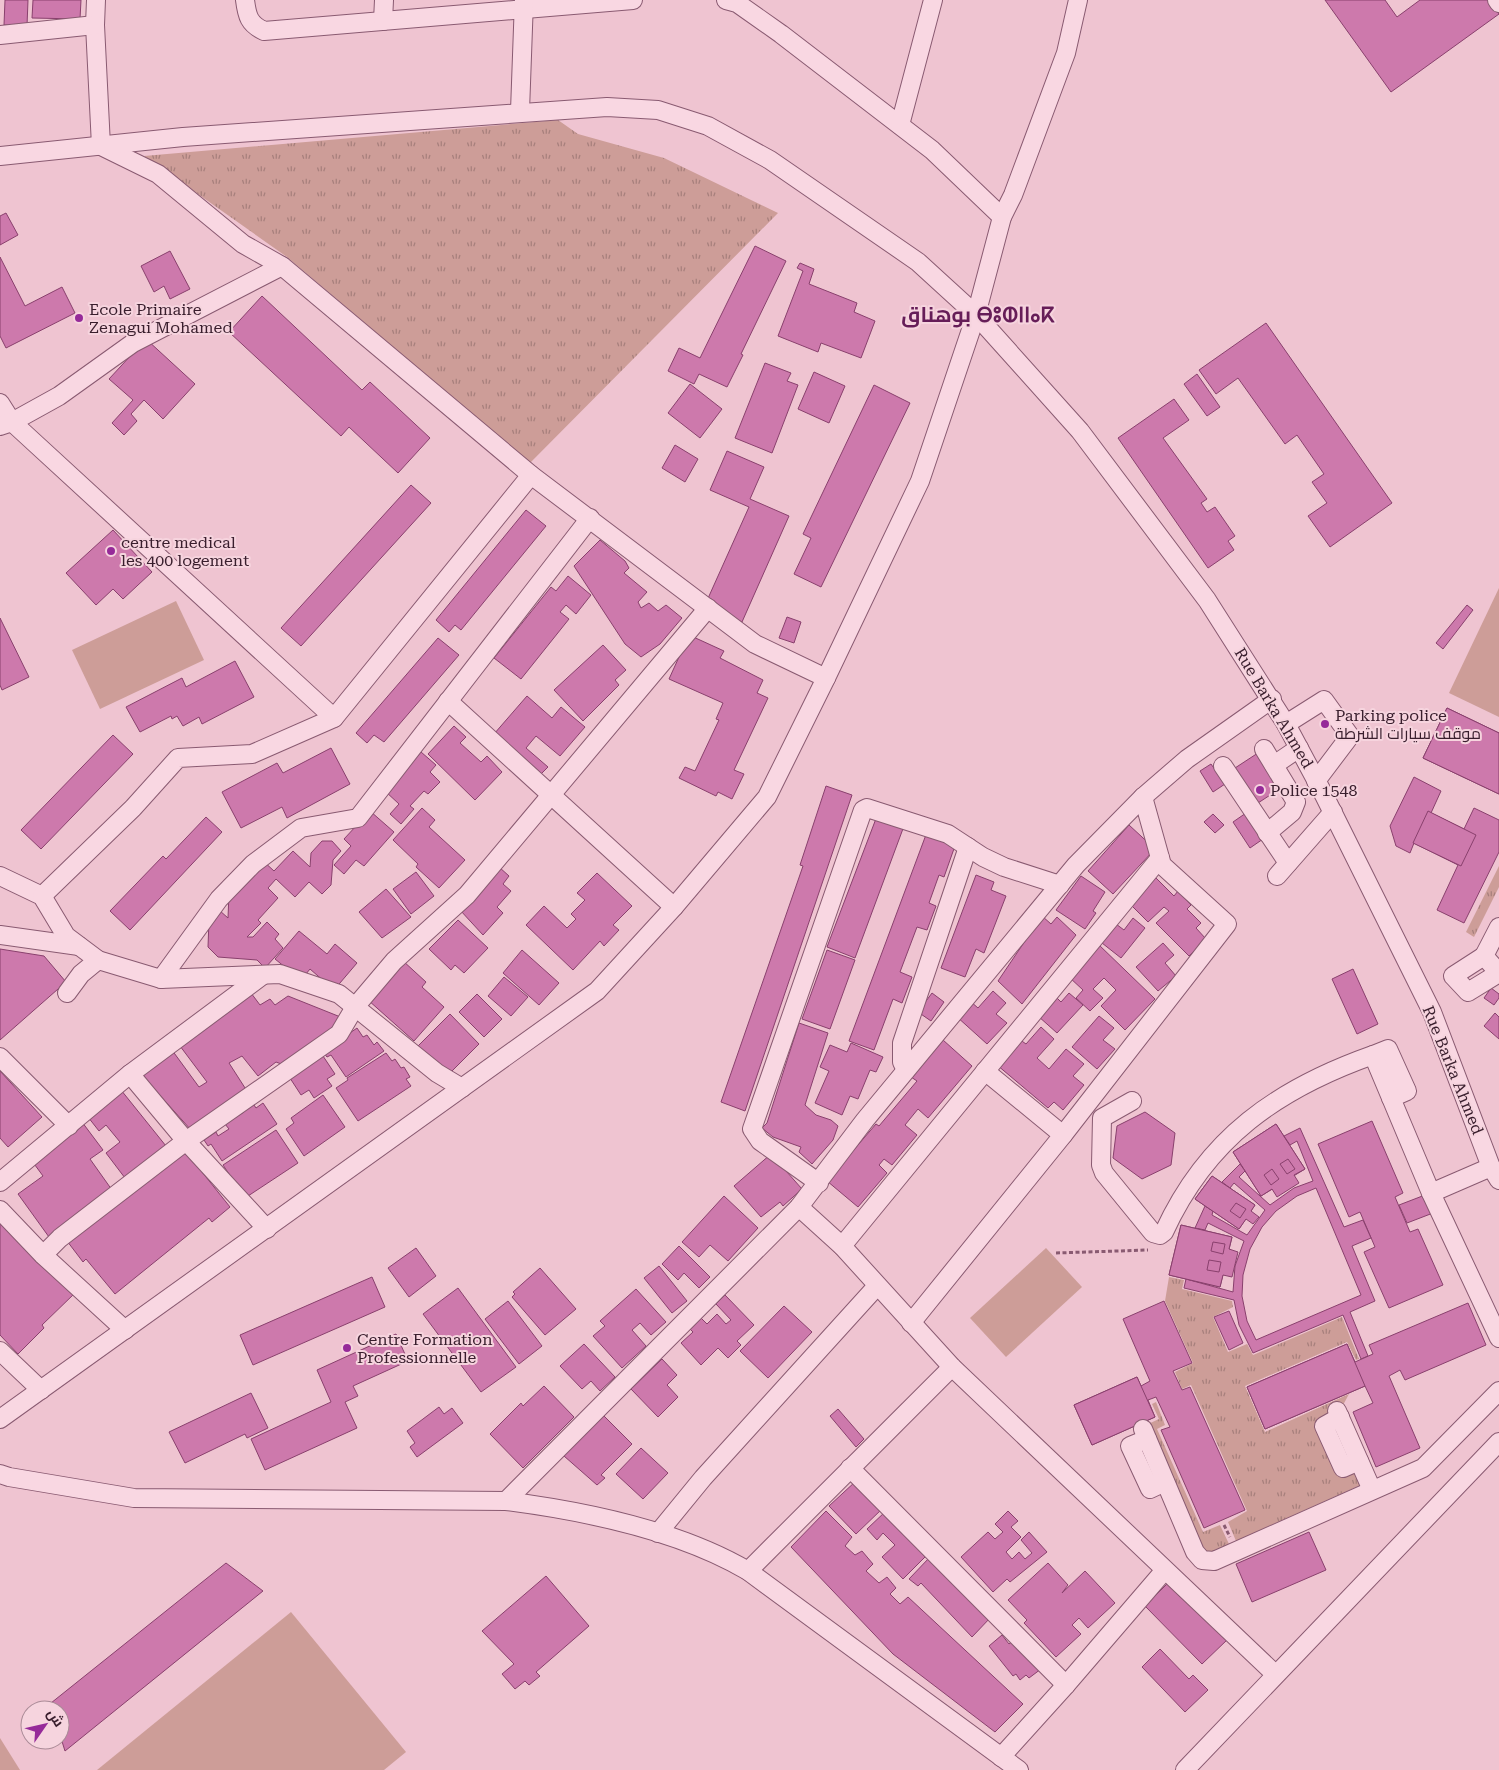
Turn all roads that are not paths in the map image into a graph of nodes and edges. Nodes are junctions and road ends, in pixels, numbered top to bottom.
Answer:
1 (96, 0) edge
2 (245, 0) edge
3 (384, 0) edge
4 (633, 0) edge
5 (726, 0) edge
6 (933, 0) edge
7 (1078, 0) edge
8 (1496, 0) edge
9 (1499, 3) edge
10 (524, 4) edge
11 (383, 21) junction
12 (95, 25) junction
13 (0, 35) edge
14 (520, 111) junction
15 (900, 125) junction
16 (101, 146) junction
17 (0, 156) edge
18 (1002, 217) junction
19 (282, 266) junction
20 (976, 316) junction
21 (0, 403) edge
22 (6, 424) edge
23 (531, 475) junction
24 (590, 518) junction
25 (708, 608) junction
26 (826, 678) junction
27 (1272, 699) junction
28 (448, 701) junction
29 (334, 718) junction
30 (1286, 724) junction
31 (1299, 748) junction
32 (1264, 749) dead end
33 (1274, 765) junction
34 (1223, 766) dead end
35 (1316, 780) junction
36 (551, 794) junction
37 (1142, 797) junction
38 (1333, 812) junction
39 (1267, 833) junction
40 (968, 847) junction
41 (1160, 858) junction
42 (0, 876) edge
43 (1060, 885) junction
44 (42, 896) junction
45 (674, 907) junction
46 (1499, 927) edge
47 (0, 935) edge
48 (79, 946) junction
49 (1484, 956) junction
50 (98, 960) junction
51 (1499, 973) edge
52 (263, 975) junction
53 (161, 979) junction
54 (67, 993) dead end
55 (354, 1007) junction
56 (0, 1057) edge
57 (906, 1070) junction
58 (985, 1071) junction
59 (130, 1074) junction
60 (462, 1088) junction
61 (1132, 1101) dead end
62 (69, 1126) junction
63 (1063, 1135) junction
64 (186, 1141) junction
65 (1495, 1173) edge
66 (0, 1182) edge
67 (818, 1183) junction
68 (1431, 1193) junction
69 (799, 1207) junction
70 (0, 1210) edge
71 (267, 1229) junction
72 (842, 1246) junction
73 (43, 1255) junction
74 (877, 1286) junction
75 (911, 1323) junction
76 (125, 1330) junction
77 (1499, 1338) edge
78 (0, 1351) edge
79 (952, 1367) junction
80 (41, 1390) junction
81 (1499, 1391) edge
82 (1339, 1414) dead end
83 (0, 1419) edge
84 (1145, 1434) dead end
85 (1499, 1442) edge
86 (850, 1468) junction
87 (0, 1474) edge
88 (1372, 1490) junction
89 (506, 1501) junction
90 (658, 1532) junction
91 (748, 1571) junction
92 (1164, 1571) junction
93 (1275, 1674) junction
94 (1066, 1685) junction
95 (1001, 1757) junction
96 (1019, 1770) edge
97 (1185, 1770) edge

1 - 12 street
2 - 11 street
3 - 11 street
4 - 10 street
5 - 15 street
6 - 15 street
7 - 18 street
8 - 9 street
10 - 11 street
10 - 14 street
12 - 13 street
12 - 16 street
14 - 16 street, Rue Barka Ahmed
14 - 20 street, Rue Barka Ahmed
15 - 18 street
16 - 17 street, Rue Barka Ahmed
16 - 19 street
18 - 20 street
19 - 22 street
19 - 23 street
20 - 26 street
20 - 27 street, Rue Barka Ahmed
21 - 22 street
22 - 29 street
23 - 24 street
23 - 29 street
24 - 25 street
24 - 28 street
25 - 26 street
25 - 36 street
26 - 45 street
27 - 30 street, Rue Barka Ahmed
27 - 37 street
28 - 36 street
28 - 53 street
29 - 44 street
30 - 31 street, Rue Barka Ahmed
30 - 35 street
31 - 33 street
31 - 35 street, Rue Barka Ahmed
32 - 33 street
33 - 39 street
34 - 39 street
35 - 38 street, Rue Barka Ahmed
36 - 45 street
36 - 55 street
37 - 41 street
37 - 43 street
38 - 39 street
38 - 65 street, Rue Barka Ahmed
40 - 43 street
40 - 57 street
40 - 67 street
41 - 58 street
41 - 63 street
42 - 44 street
43 - 57 street
44 - 48 street
45 - 60 street
46 - 49 street
47 - 48 street
48 - 50 street
49 - 51 street
49 - 51 street
50 - 53 street
50 - 54 street
52 - 53 street
52 - 55 street
52 - 59 street
55 - 60 street
55 - 64 street
56 - 62 street
57 - 67 street
58 - 63 street
58 - 72 street
59 - 62 street
59 - 64 street
60 - 71 street
61 - 68 street
62 - 66 street
63 - 75 street
64 - 71 street
64 - 73 street
65 - 68 street
67 - 69 street
68 - 77 street
69 - 72 street
69 - 89 street
70 - 73 street
71 - 76 street
72 - 74 street
73 - 76 street
74 - 75 street
74 - 90 street
75 - 79 street
76 - 80 street
78 - 80 street
79 - 86 street
79 - 92 street
80 - 83 street
81 - 88 street
82 - 88 street
84 - 88 street
85 - 93 street
86 - 91 street
86 - 94 street
87 - 89 street
89 - 90 street
90 - 91 street
91 - 95 street
92 - 93 street
92 - 94 street
93 - 97 street
94 - 95 street
95 - 96 street

